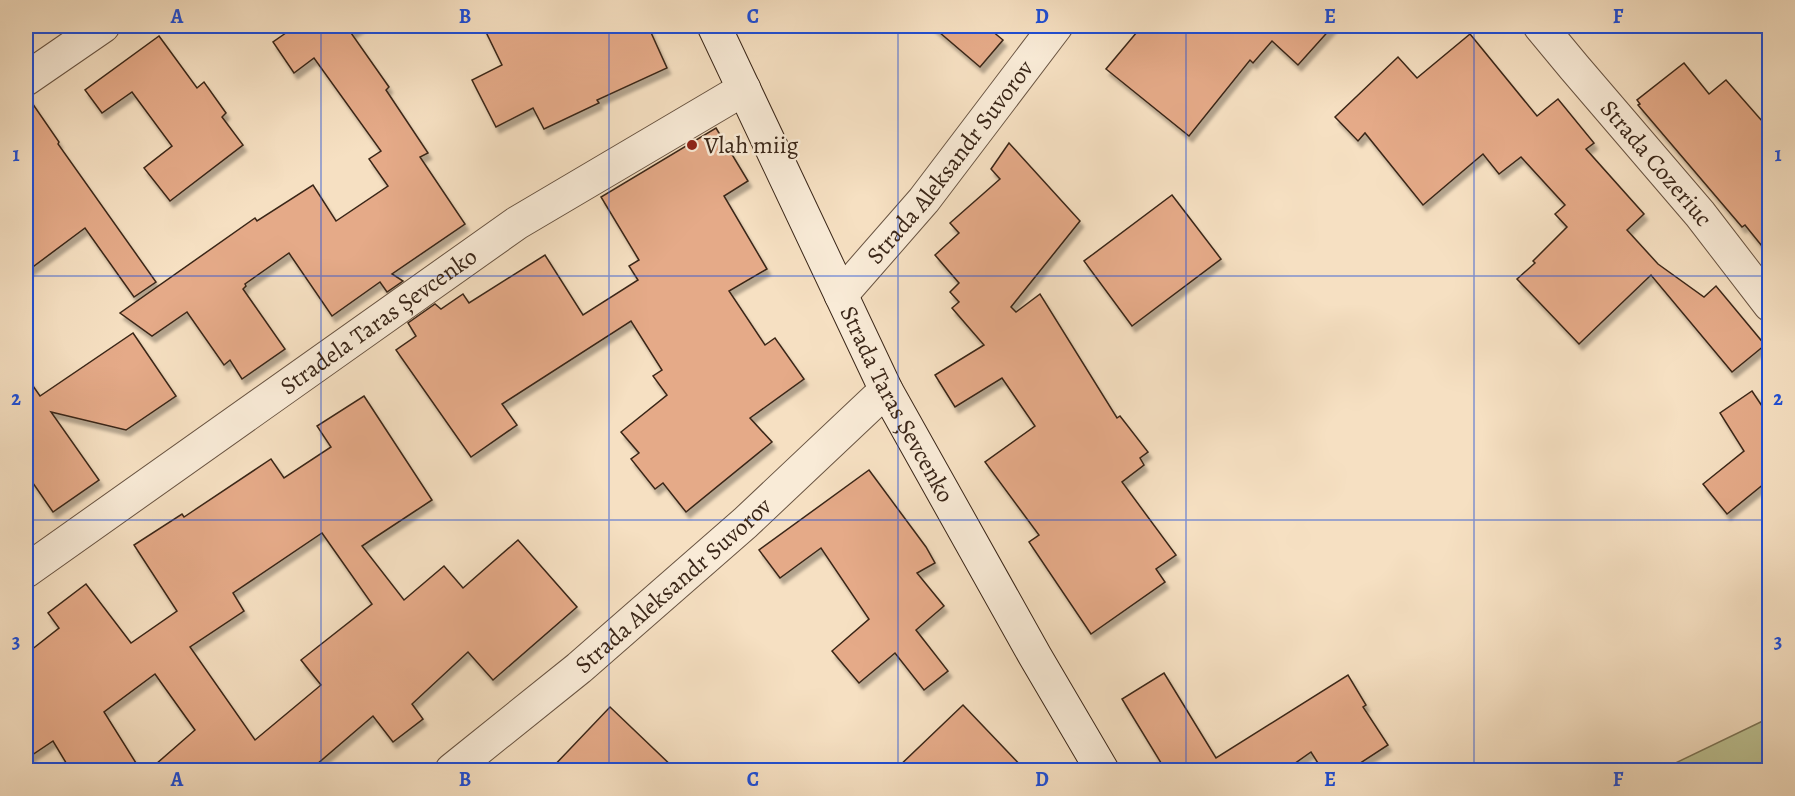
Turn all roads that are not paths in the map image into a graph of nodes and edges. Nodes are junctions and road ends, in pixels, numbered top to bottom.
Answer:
1 (103, 26) edge
2 (714, 26) edge
3 (1056, 26) edge
4 (1540, 26) edge
5 (26, 78) edge
6 (744, 89) junction
7 (841, 295) junction
8 (1770, 305) edge
9 (886, 390) junction
10 (26, 571) edge
11 (452, 771) edge
12 (1102, 771) edge

1 - 5 street
2 - 6 street, Strada Taras Șevcenko
3 - 7 street, Strada Aleksandr Suvorov
4 - 8 street, Strada Cozeriuc
6 - 7 street, Strada Taras Șevcenko
6 - 10 street, Stradela Taras Șevcenko
7 - 9 street, Strada Taras Șevcenko
9 - 11 street, Strada Aleksandr Suvorov
9 - 12 street, Strada Taras Șevcenko

